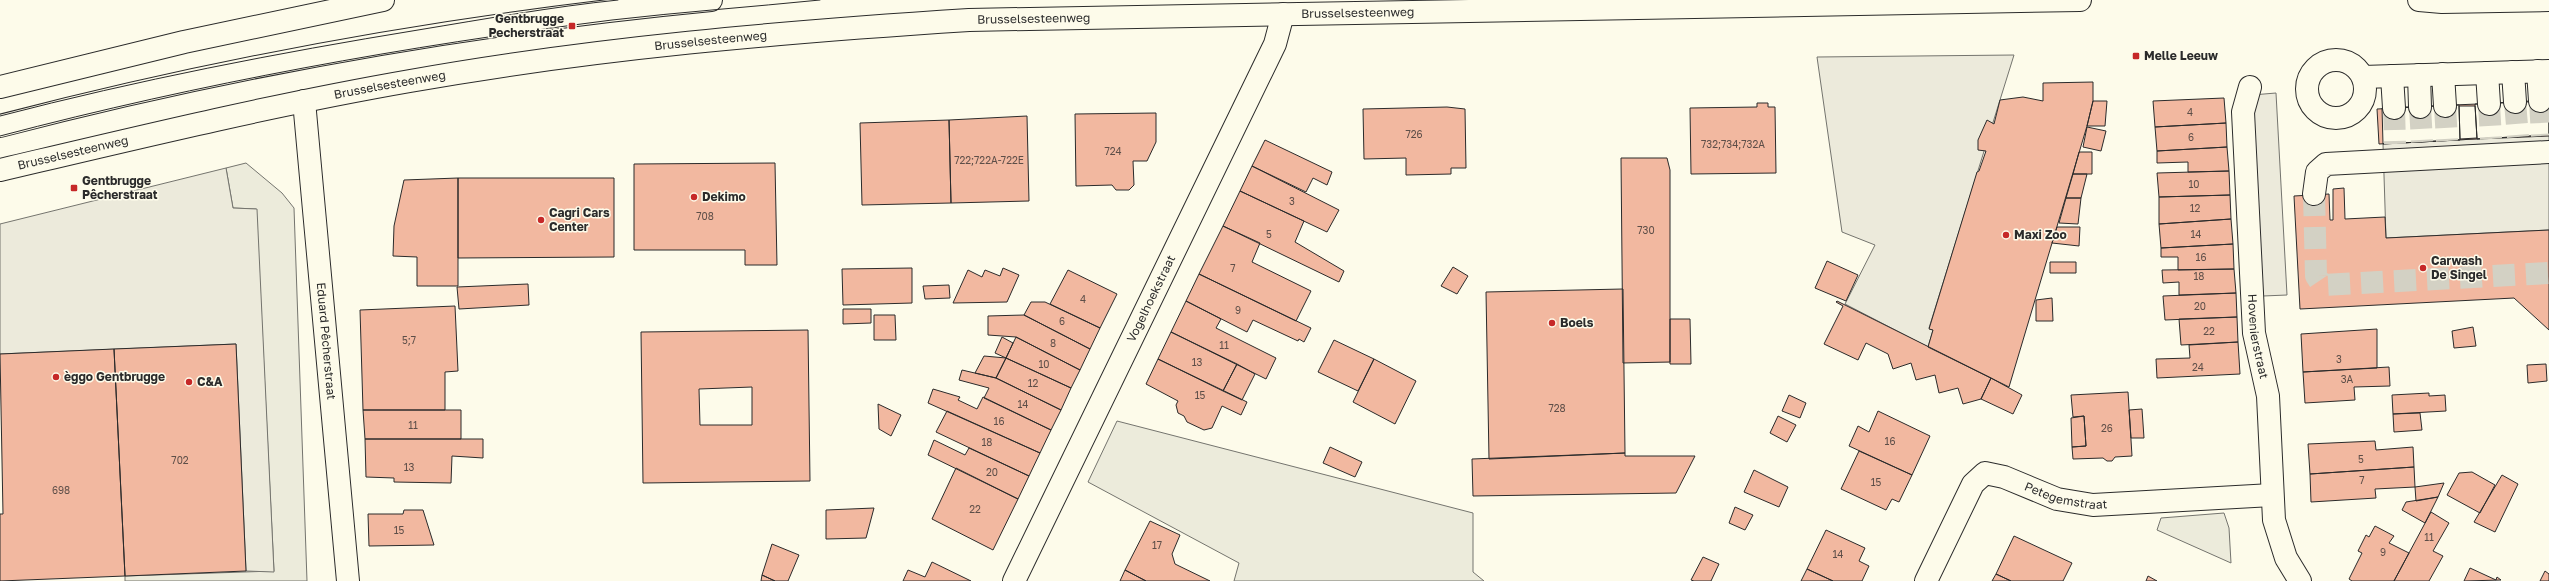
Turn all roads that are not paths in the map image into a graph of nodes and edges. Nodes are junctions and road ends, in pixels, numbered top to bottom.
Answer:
1 (383, 0) edge
2 (711, 0) edge
3 (2080, 0) edge
4 (2418, 0) edge
5 (2549, 0) edge
6 (1283, 14) junction
7 (2544, 71) edge
8 (2513, 72) junction
9 (2487, 73) junction
10 (2443, 74) junction
11 (2419, 75) junction
12 (2392, 76) junction
13 (2363, 77) dead end
14 (0, 87) edge
15 (2250, 87) dead end
16 (304, 101) junction
17 (2540, 101) tunnel mouth
18 (2515, 102) tunnel mouth
19 (2489, 104) tunnel mouth
20 (2445, 106) tunnel mouth
21 (2420, 107) tunnel mouth
22 (2394, 108) tunnel mouth
23 (0, 126) edge
24 (2549, 152) edge
25 (0, 170) edge
26 (2314, 194) tunnel mouth
27 (2272, 495) junction
28 (348, 581) edge
29 (1014, 581) edge
30 (1926, 581) edge
31 (2300, 581) edge

1 - 14 main road
2 - 23 main road
3 - 6 main road, Brusselsesteenweg
4 - 5 main road
6 - 16 main road, Brusselsesteenweg
6 - 29 main road, Vogelhoekstraat
7 - 8 main road
7 - 17 main road
8 - 9 main road
8 - 18 main road
9 - 10 main road
9 - 19 main road
10 - 11 main road
10 - 20 main road
11 - 12 main road
11 - 21 main road
12 - 13 main road
12 - 22 main road
15 - 27 main road, Hovenierstraat
16 - 25 main road, Brusselsesteenweg
16 - 28 main road, Eduard Pêcherstraat
24 - 26 main road
27 - 30 main road, Petegemstraat
27 - 31 main road, Hovenierstraat

